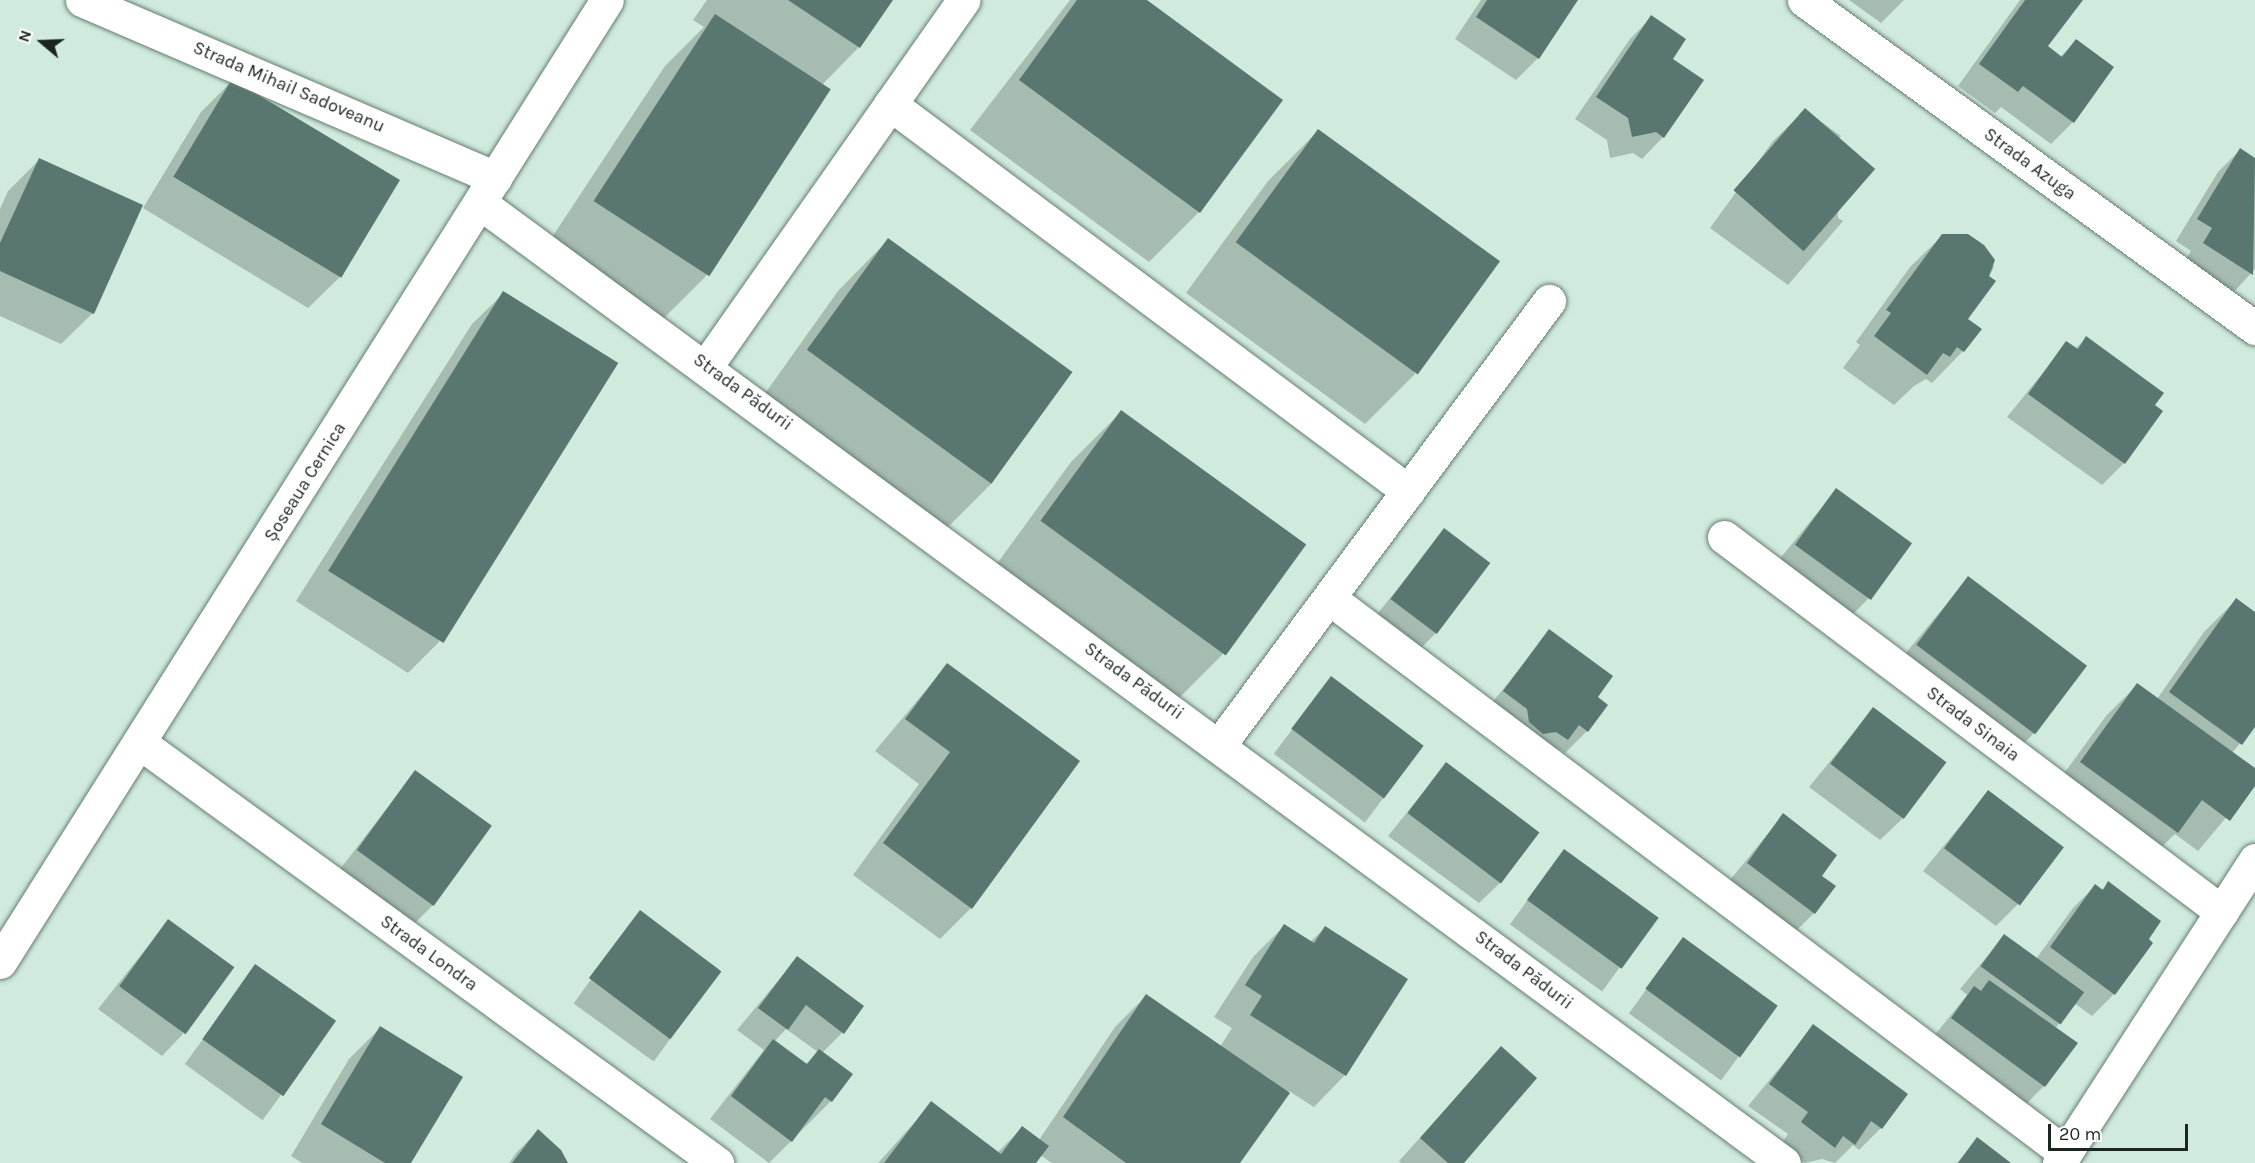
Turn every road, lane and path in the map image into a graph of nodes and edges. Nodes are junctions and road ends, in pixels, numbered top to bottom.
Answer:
1 (82, 0) edge
2 (607, 0) edge
3 (964, 0) edge
4 (1804, 0) edge
5 (890, 104) junction
6 (487, 191) junction
7 (1549, 301) dead end
8 (2255, 328) edge
9 (706, 365) junction
10 (1408, 491) junction
11 (1724, 537) dead end
12 (1329, 598) junction
13 (141, 743) junction
14 (1220, 744) junction
15 (2255, 860) edge
16 (2222, 912) junction
17 (0, 962) edge
18 (2062, 1158) edge
19 (717, 1163) edge
20 (1784, 1163) edge

1 - 6 street, Strada Mihail Sadoveanu
2 - 6 street, Șoseaua Cernica
3 - 5 street
4 - 8 street, Strada Azuga
5 - 9 street
5 - 10 street
6 - 9 street, Strada Pădurii
6 - 13 street, Șoseaua Cernica
7 - 10 street
9 - 14 street, Strada Pădurii
10 - 12 street
11 - 16 street, Strada Sinaia
12 - 14 street
12 - 18 street
13 - 17 street, Șoseaua Cernica
13 - 19 street, Strada Londra
14 - 20 street, Strada Pădurii
15 - 16 street
16 - 18 street

